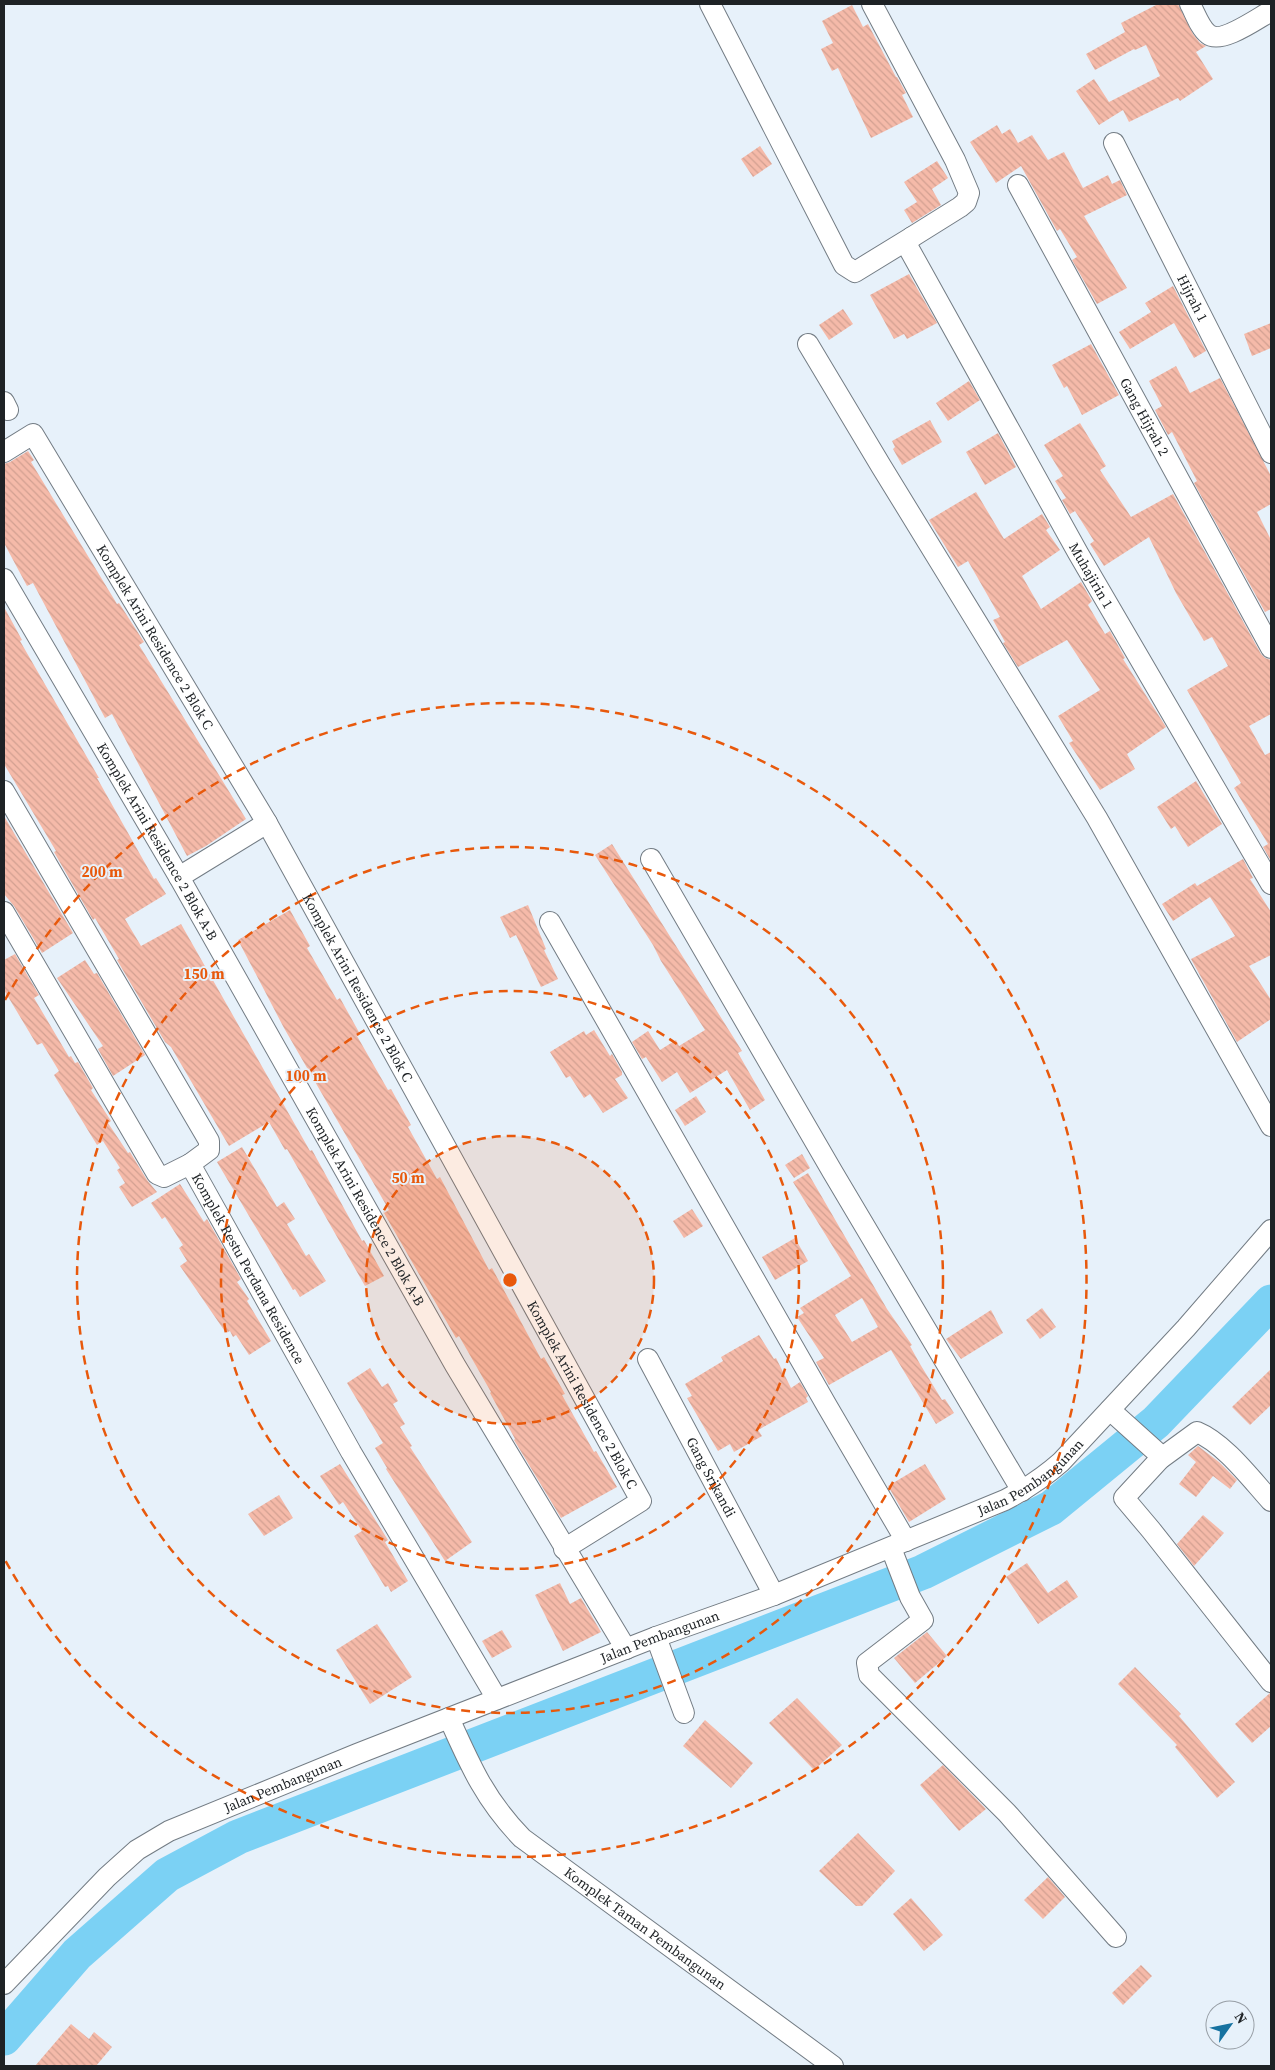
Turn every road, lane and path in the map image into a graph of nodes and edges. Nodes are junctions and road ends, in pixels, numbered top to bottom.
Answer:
1 (710, 4) edge
2 (872, 4) edge
3 (1190, 4) edge
4 (1271, 11) edge
5 (1114, 143) dead end
6 (1018, 186) dead end
7 (912, 237) junction
8 (808, 344) dead end
9 (4, 452) edge
10 (1271, 453) edge
11 (4, 579) edge
12 (1271, 648) edge
13 (4, 792) edge
14 (267, 823) junction
15 (651, 859) dead end
16 (179, 877) junction
17 (1271, 884) edge
18 (4, 912) edge
19 (550, 922) dead end
20 (1271, 1126) edge
21 (190, 1164) junction
22 (1271, 1230) edge
23 (648, 1359) dead end
24 (1116, 1415) junction
25 (1155, 1452) junction
26 (1022, 1491) junction
27 (1271, 1501) edge
28 (896, 1546) junction
29 (564, 1548) junction
30 (774, 1595) junction
31 (656, 1638) junction
32 (626, 1649) junction
33 (1271, 1682) edge
34 (497, 1700) junction
35 (684, 1712) dead end
36 (452, 1724) junction
37 (1116, 1938) dead end
38 (4, 1984) edge
39 (833, 2066) edge

1 - 7 street
2 - 7 street
3 - 4 street
5 - 10 street, Hijrah 1
6 - 12 street, Gang Hijrah 2
7 - 17 street, Muhajirin 1
8 - 20 street
9 - 14 street, Komplek Arini Residence 2 Blok C
11 - 16 street, Komplek Arini Residence 2 Blok A-B
13 - 21 street, Komplek Restu Perdana Residence
14 - 16 street
14 - 29 street, Komplek Arini Residence 2 Blok C
15 - 26 street
16 - 29 street, Komplek Arini Residence 2 Blok A-B
18 - 21 street
19 - 28 street
21 - 34 street, Komplek Restu Perdana Residence
22 - 24 street, Jalan Pembangunan
23 - 30 street, Gang Srikandi
24 - 25 street
24 - 26 street, Jalan Pembangunan
25 - 27 street
25 - 33 street
26 - 28 street, Jalan Pembangunan
28 - 30 street, Jalan Pembangunan
28 - 37 street
29 - 32 street, Komplek Arini Residence 2 Blok A-B
30 - 31 street, Jalan Pembangunan
31 - 32 street, Jalan Pembangunan
31 - 35 street
32 - 34 street, Jalan Pembangunan
34 - 36 street, Jalan Pembangunan
36 - 38 street, Jalan Pembangunan
36 - 39 street, Komplek Taman Pembangunan

